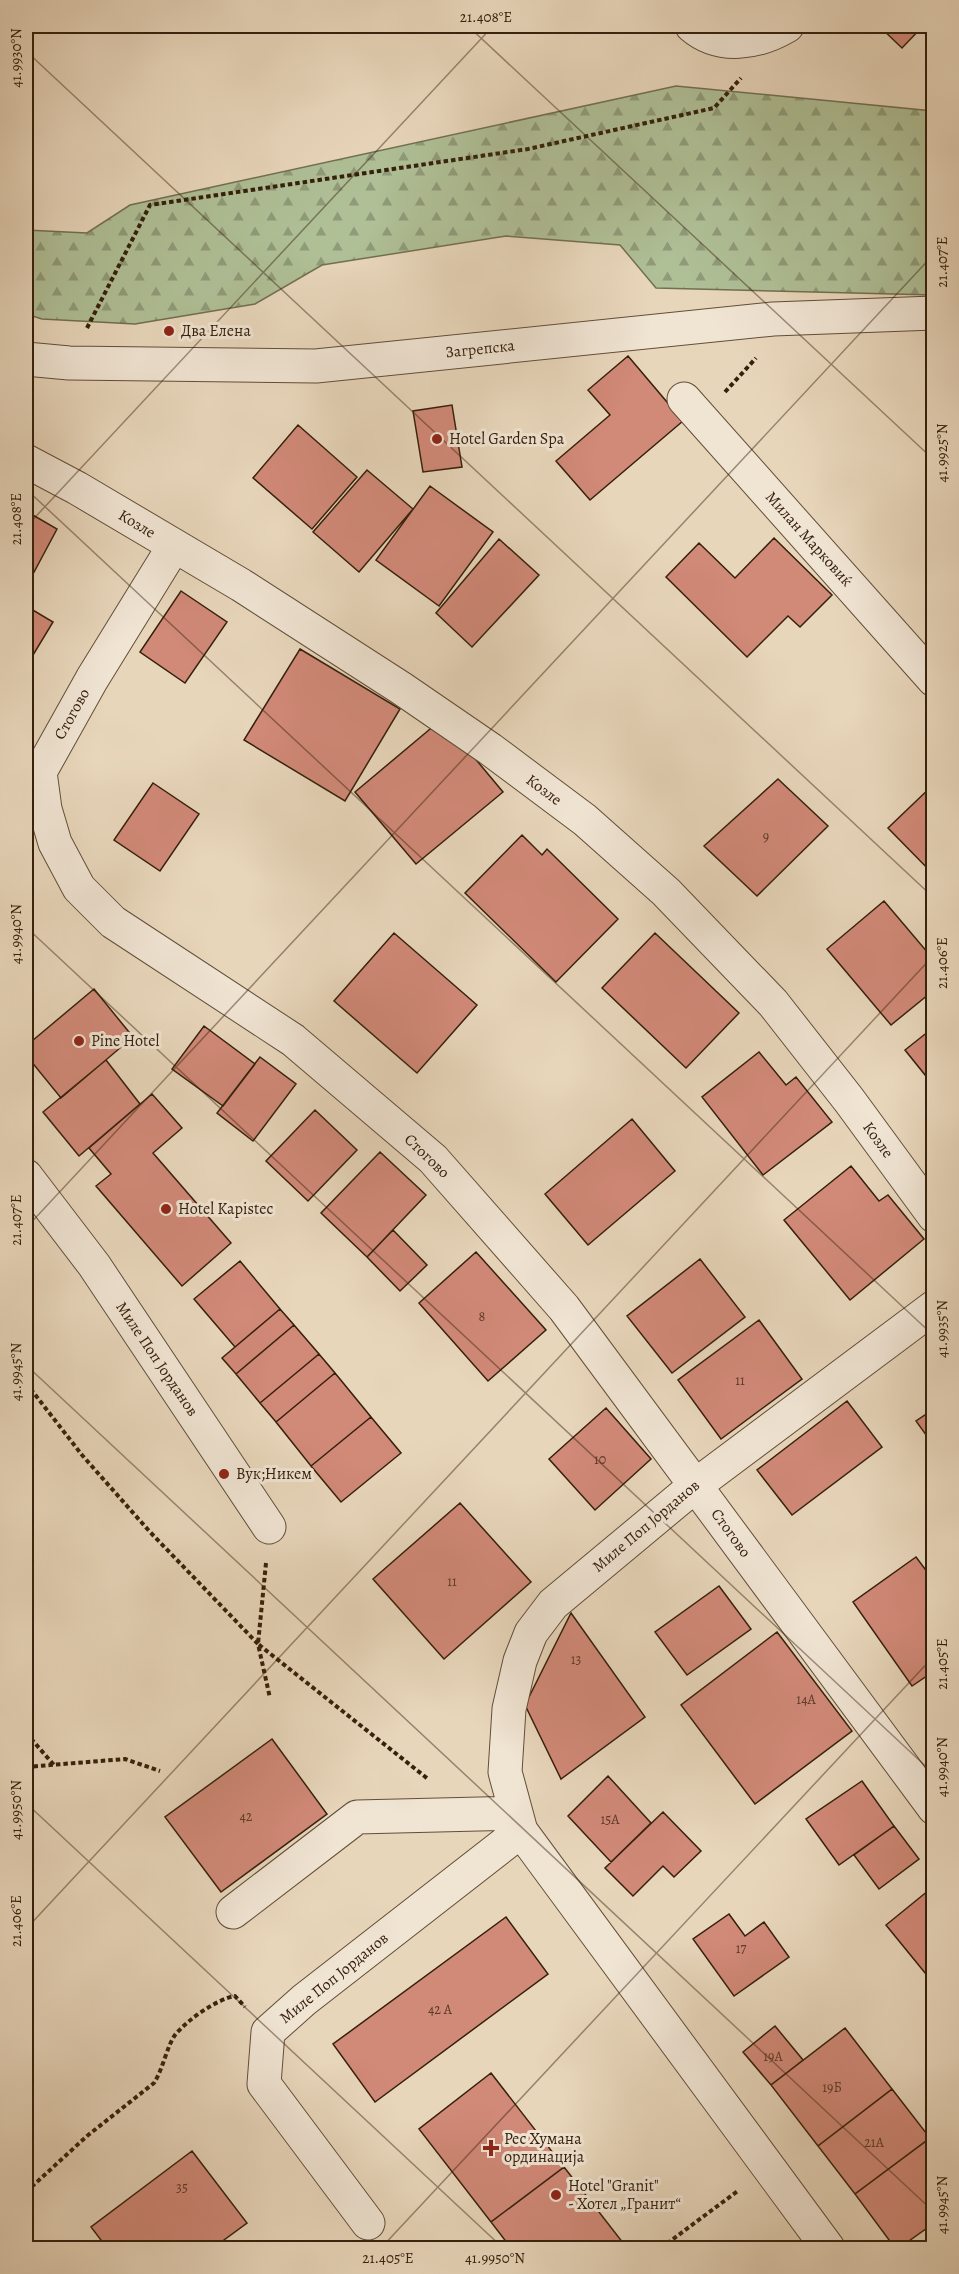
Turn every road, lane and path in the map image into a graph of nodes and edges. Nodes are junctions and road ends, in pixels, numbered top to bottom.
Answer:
1 (693, 26) edge
2 (786, 26) edge
3 (743, 76) dead end
4 (933, 313) edge
5 (773, 319) junction
6 (28, 359) edge
7 (69, 363) junction
8 (693, 409) joint
9 (38, 467) edge
10 (174, 546) junction
11 (933, 680) edge
12 (33, 785) edge
13 (30, 1191) edge
14 (933, 1216) edge
15 (933, 1307) edge
16 (26, 1383) edge
17 (696, 1485) junction
18 (269, 1527) joint
19 (258, 1644) junction
20 (270, 1698) dead end
21 (26, 1733) edge
22 (54, 1765) junction
23 (26, 1767) edge
24 (160, 1771) dead end
25 (933, 1808) edge
26 (474, 1815) junction
27 (519, 1822) junction
28 (233, 1912) dead end
29 (268, 2032) junction
30 (768, 2168) junction
31 (26, 2192) edge
32 (368, 2223) dead end
33 (661, 2248) edge
34 (828, 2248) edge

1 - 2 street
3 - 7 path
4 - 5 street, Загрепска
5 - 7 street, Загрепска
5 - 8 path
6 - 7 street, Загрепска
6 - 9 path
8 - 11 street, Милан Марковиќ
9 - 10 street, Козле
10 - 12 street, Стогово
10 - 14 street, Козле
12 - 17 street, Стогово
13 - 18 street, Миле Поп Јорданов
15 - 17 street, Миле Поп Јорданов
16 - 19 path
17 - 25 street, Стогово
17 - 27 street, Миле Поп Јорданов
18 - 19 path
19 - 20 path
19 - 26 path
21 - 22 path
22 - 23 path
22 - 24 path
26 - 27 street
26 - 28 street
27 - 29 street, Миле Поп Јорданов
27 - 30 street, Миле Поп Јорданов
29 - 31 path
29 - 32 street, Миле Поп Јорданов
30 - 33 path
30 - 34 street, Миле Поп Јорданов

